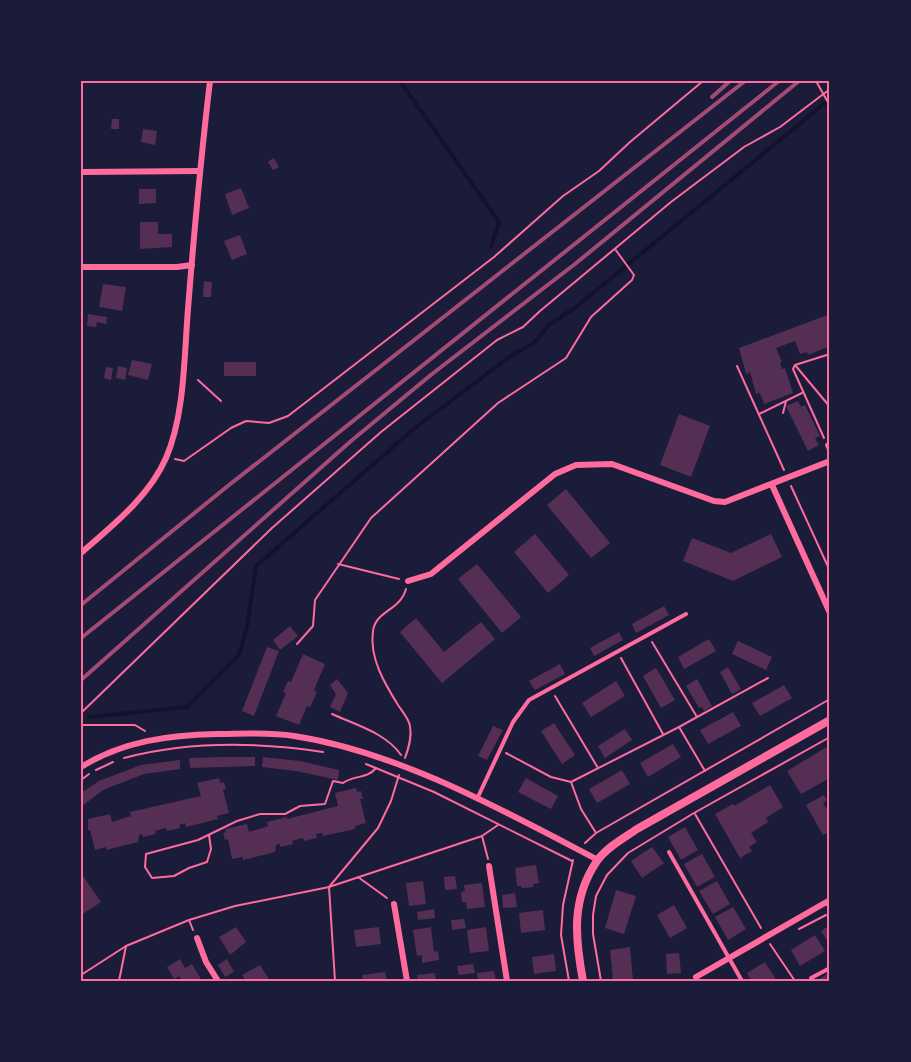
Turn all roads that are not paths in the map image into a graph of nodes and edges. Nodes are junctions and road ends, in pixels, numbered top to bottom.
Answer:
1 (210, 81) edge
2 (199, 171) junction
3 (81, 172) edge
4 (192, 265) junction
5 (81, 267) edge
6 (829, 444) edge
7 (830, 451) edge
8 (830, 461) edge
9 (772, 485) junction
10 (81, 553) edge
11 (408, 581) road end
12 (830, 613) edge
13 (686, 614) dead end
14 (830, 720) edge
15 (81, 767) edge
16 (477, 799) junction
17 (669, 852) dead end
18 (598, 860) junction
19 (489, 866) road end
20 (394, 904) road end
21 (829, 904) edge
22 (197, 938) road end
23 (730, 958) junction
24 (830, 968) edge
25 (811, 978) dead end
26 (697, 979) edge
27 (218, 981) edge
28 (407, 981) edge
29 (507, 981) edge
30 (583, 981) edge
31 (742, 981) edge

1 - 2 street
2 - 3 street
2 - 4 street
4 - 5 street
4 - 10 street
6 - 7 lane
8 - 9 street
9 - 11 street
9 - 12 street
13 - 16 lane
14 - 18 street
15 - 16 street
16 - 18 street
17 - 23 lane
18 - 30 street
19 - 29 street
20 - 28 street
21 - 23 street
22 - 27 street
23 - 26 street
23 - 31 lane
24 - 25 lane

